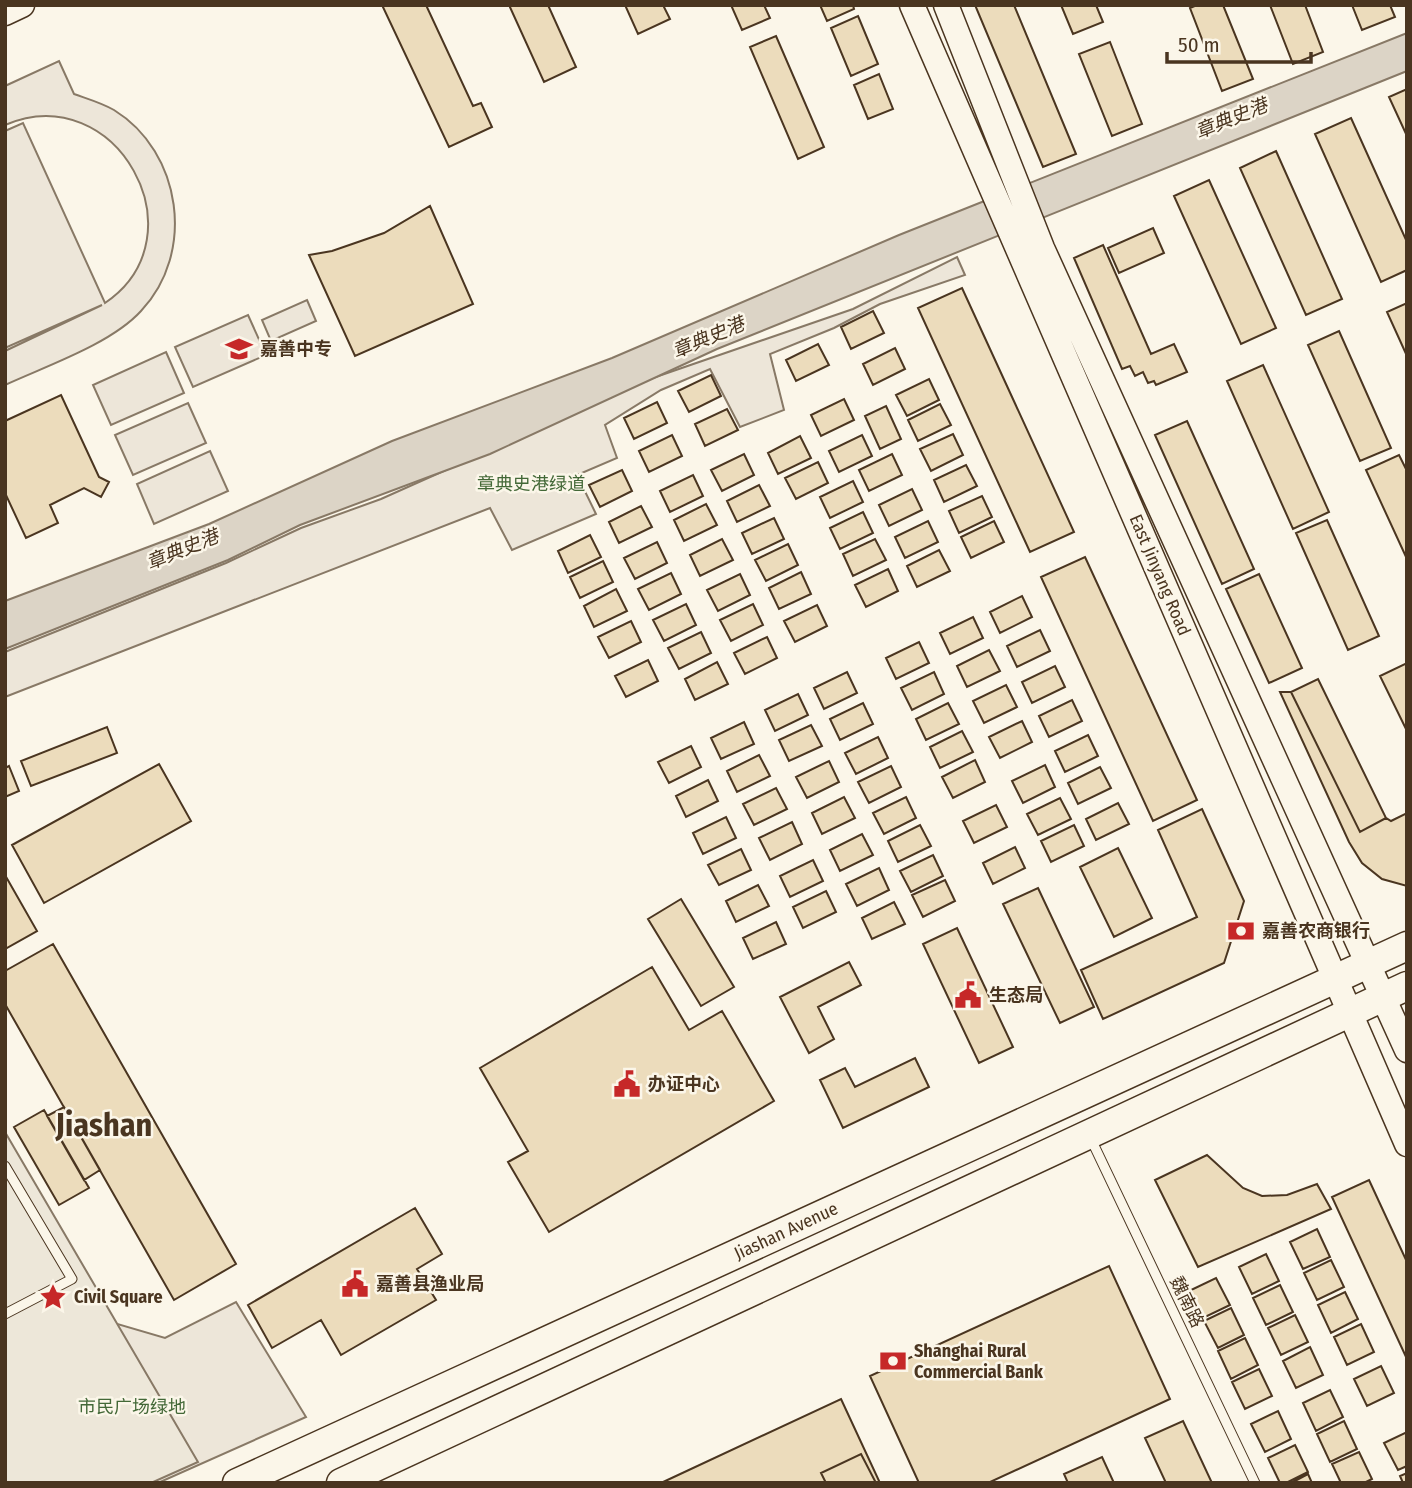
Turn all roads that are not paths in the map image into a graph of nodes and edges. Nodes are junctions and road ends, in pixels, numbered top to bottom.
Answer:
1 (22, 5) edge
2 (912, 5) edge
3 (946, 5) edge
4 (5, 13) edge
5 (995, 167) junction
6 (1031, 251) junction
7 (1407, 946) edge
8 (1367, 965) junction
9 (1335, 980) junction
10 (1395, 992) edge
11 (1350, 1014) junction
12 (1407, 1050) edge
13 (1090, 1136) junction
14 (1407, 1144) edge
15 (5, 1166) edge
16 (5, 1314) edge
17 (237, 1483) edge
18 (341, 1483) edge
19 (1255, 1483) edge

1 - 4 main road
2 - 5 main road, East Jinyang Road
3 - 5 main road, East Jinyang Road
5 - 6 main road, East Jinyang Road
6 - 8 main road, East Jinyang Road
6 - 9 main road, East Jinyang Road
7 - 8 main road, Jiashan Avenue
8 - 9 main road, Jiashan Avenue
8 - 10 main road, East Jinyang Road
9 - 11 main road, East Jinyang Road
9 - 17 main road, Jiashan Avenue
10 - 11 main road
10 - 12 main road, East Jinyang Road
11 - 13 main road
11 - 14 main road, East Jinyang Road
13 - 18 main road
13 - 19 lane, 魏南路
15 - 16 lane

